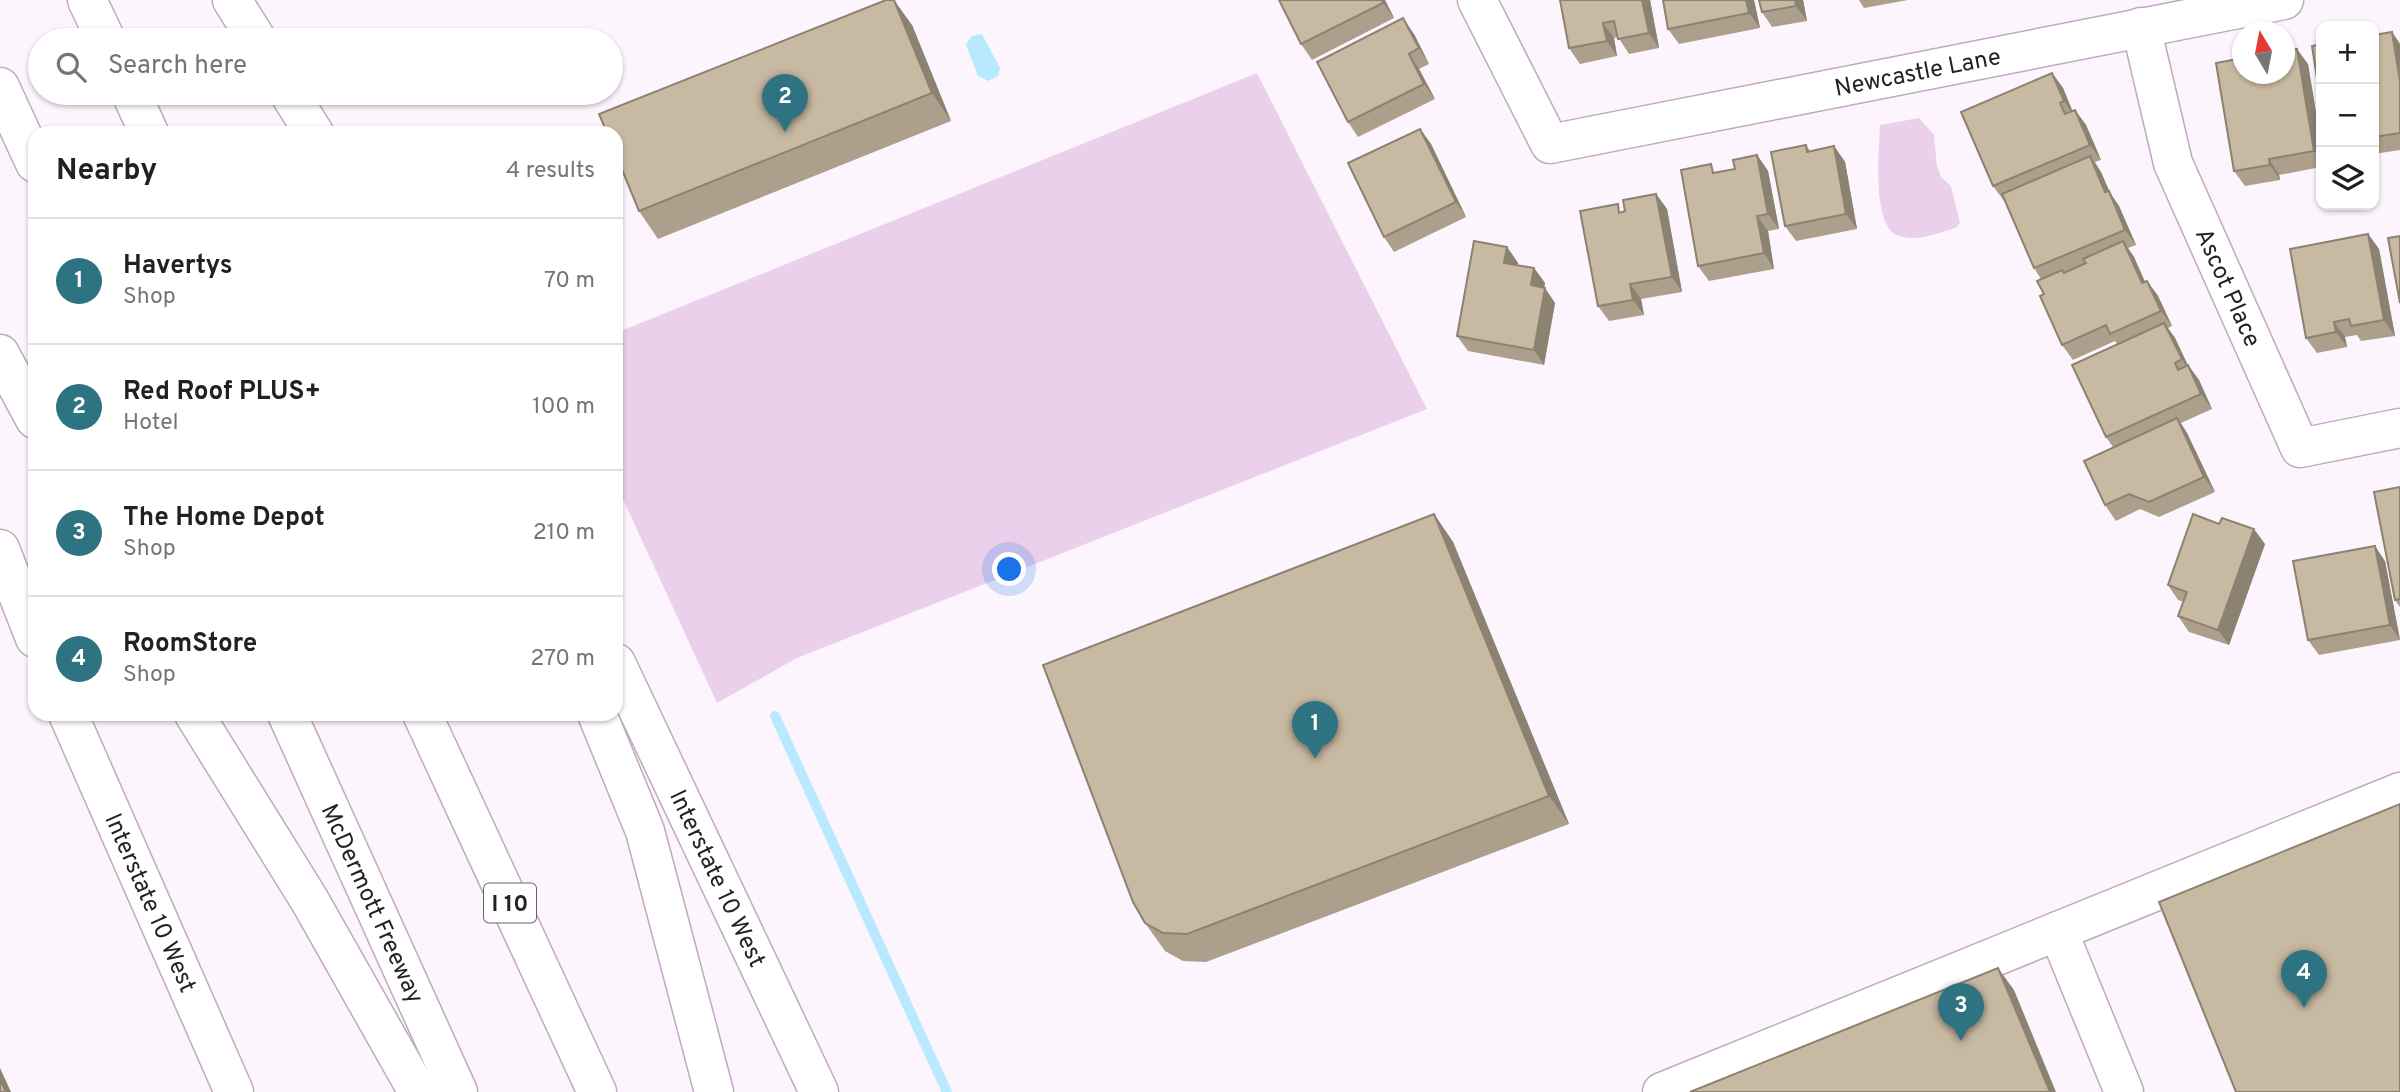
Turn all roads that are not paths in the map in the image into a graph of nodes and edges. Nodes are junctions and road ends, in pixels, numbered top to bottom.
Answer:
1 (87, 0) edge
2 (232, 0) edge
3 (1477, 0) edge
4 (2284, 0) edge
5 (2141, 27) junction
6 (100, 28) edge
7 (250, 28) edge
8 (0, 87) edge
9 (136, 105) edge
10 (296, 105) edge
11 (146, 126) edge
12 (310, 126) edge
13 (28, 148) edge
14 (0, 354) edge
15 (28, 406) edge
16 (2400, 428) edge
17 (0, 549) edge
18 (28, 620) edge
19 (623, 678) edge
20 (71, 721) edge
21 (198, 721) edge
22 (291, 721) edge
23 (425, 721) edge
24 (600, 721) edge
25 (2400, 792) edge
26 (2058, 931) junction
27 (234, 1092) edge
28 (418, 1092) edge
29 (458, 1092) edge
30 (597, 1092) edge
31 (714, 1092) edge
32 (819, 1092) edge
33 (1662, 1092) edge
34 (2124, 1092) edge

1 - 6 main road
2 - 7 main road
3 - 5 main road, Newcastle Lane
4 - 5 main road, Newcastle Lane
5 - 16 main road, Ascot Place
8 - 13 main road
9 - 11 main road
10 - 12 main road
14 - 15 main road
17 - 18 main road
19 - 32 main road, Interstate 10 West
20 - 27 main road, Interstate 10 West
21 - 28 main road
22 - 29 main road, McDermott Freeway
23 - 30 main road, I 10
24 - 31 main road
25 - 26 main road
26 - 33 main road
26 - 34 main road

